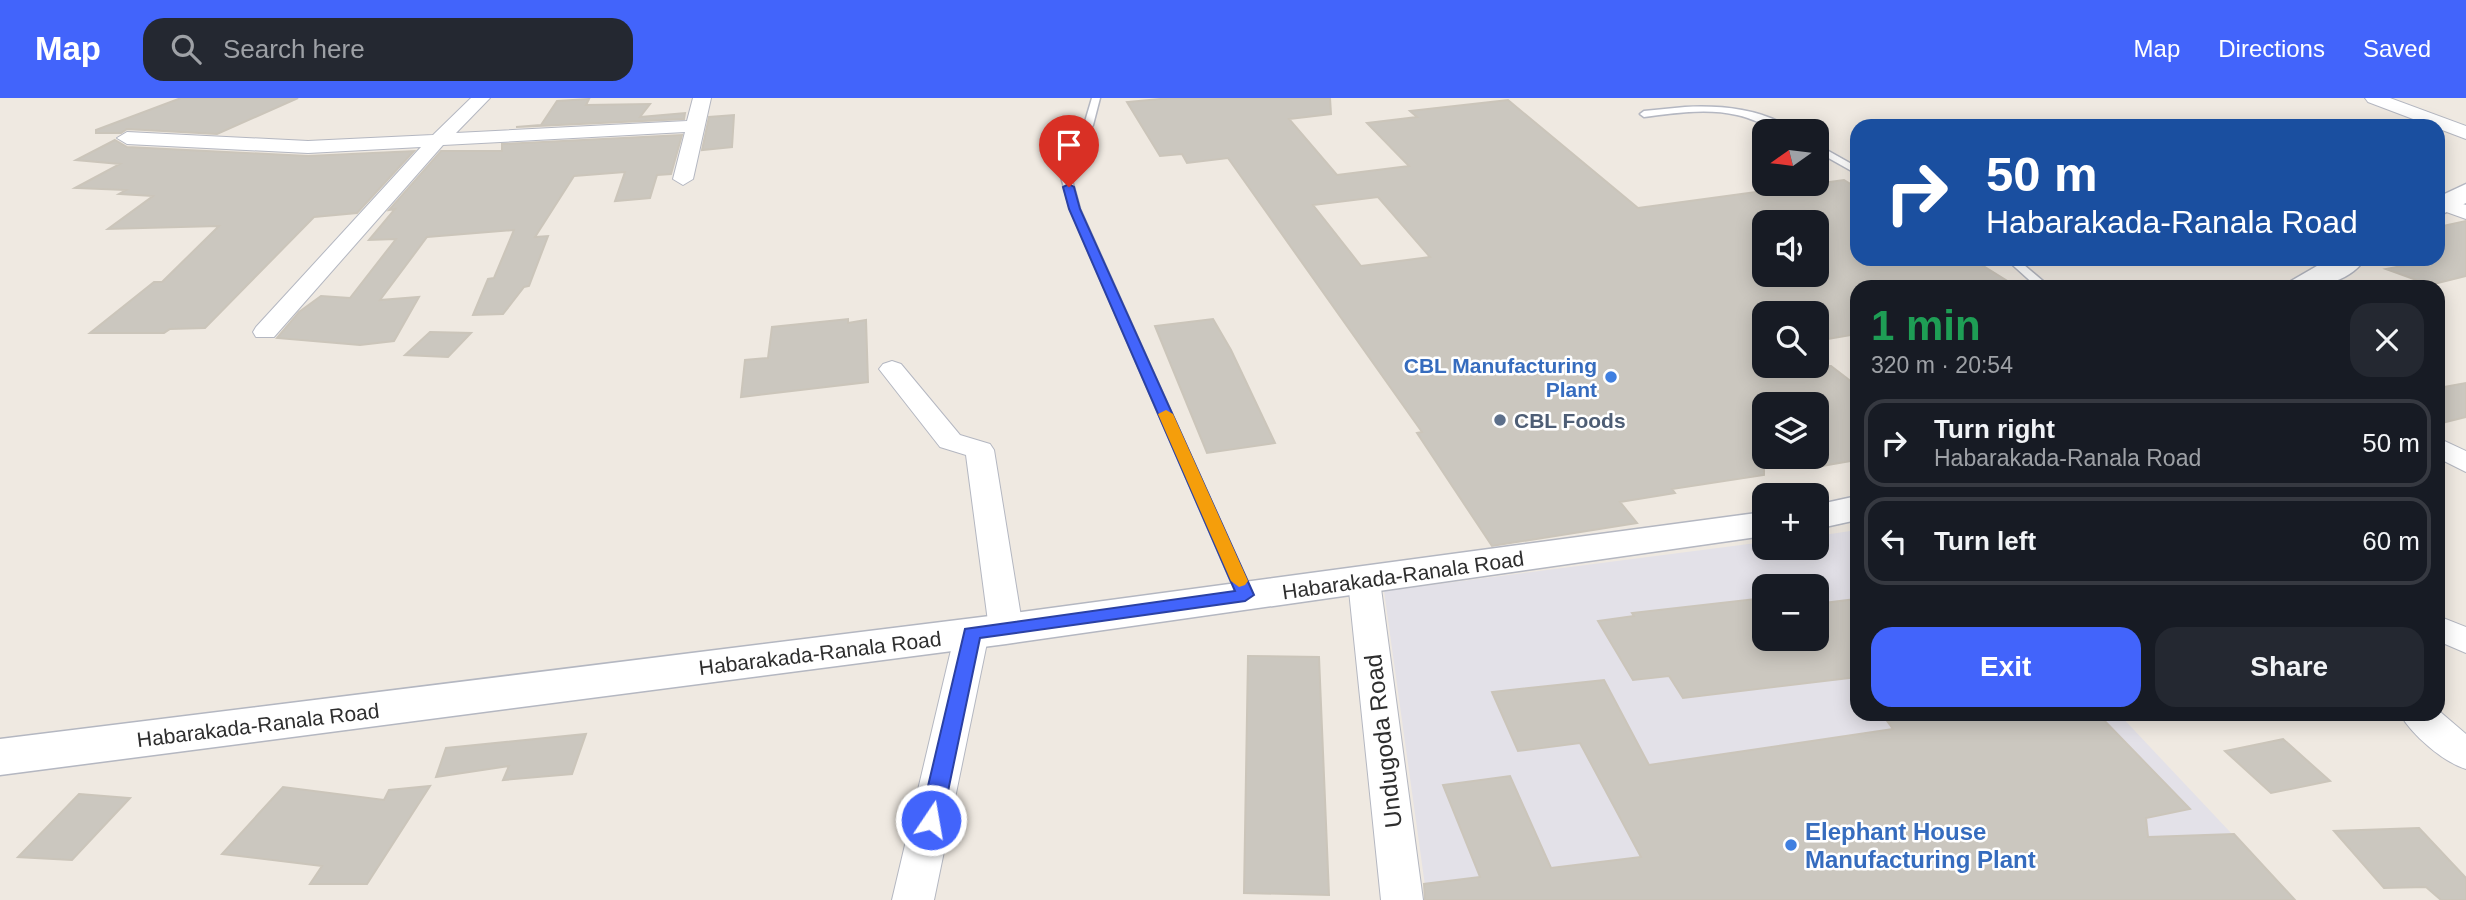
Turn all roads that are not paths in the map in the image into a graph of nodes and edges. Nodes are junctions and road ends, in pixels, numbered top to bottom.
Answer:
1 (481, 98) edge
2 (702, 98) edge
3 (1096, 98) edge
4 (2374, 98) edge
5 (1644, 114) dead end
6 (1764, 119) edge
7 (2429, 119) edge
8 (2445, 125) edge
9 (696, 126) junction
10 (2466, 133) edge
11 (127, 138) dead end
12 (437, 141) junction
13 (1829, 155) edge
14 (1850, 167) edge
15 (683, 179) dead end
16 (2021, 266) edge
17 (2338, 266) edge
18 (2036, 280) edge
19 (2314, 280) edge
20 (265, 331) dead end
21 (891, 369) dead end
22 (2445, 450) edge
23 (2466, 463) edge
24 (1850, 510) edge
25 (1829, 514) edge
26 (1752, 526) edge
27 (1364, 581) junction
28 (1245, 595) junction
29 (2445, 630) edge
30 (989, 631) junction
31 (2466, 641) edge
32 (2426, 721) edge
33 (2466, 755) edge
34 (0, 757) edge
35 (914, 900) edge
36 (1402, 900) edge

1 - 12 street
2 - 9 street
3 - 28 lane
4 - 7 street
5 - 6 lane
8 - 10 street
9 - 12 street
9 - 15 street
11 - 12 street
12 - 20 street
13 - 14 lane
16 - 18 lane
17 - 19 main road
21 - 30 street
22 - 23 street
24 - 25 main road
26 - 27 main road, Habarakada-Ranala Road
27 - 28 main road, Habarakada-Ranala Road
27 - 36 street, Undugoda Road
28 - 30 main road, Habarakada-Ranala Road
29 - 31 street
30 - 34 main road, Habarakada-Ranala Road
30 - 35 street
32 - 33 street

